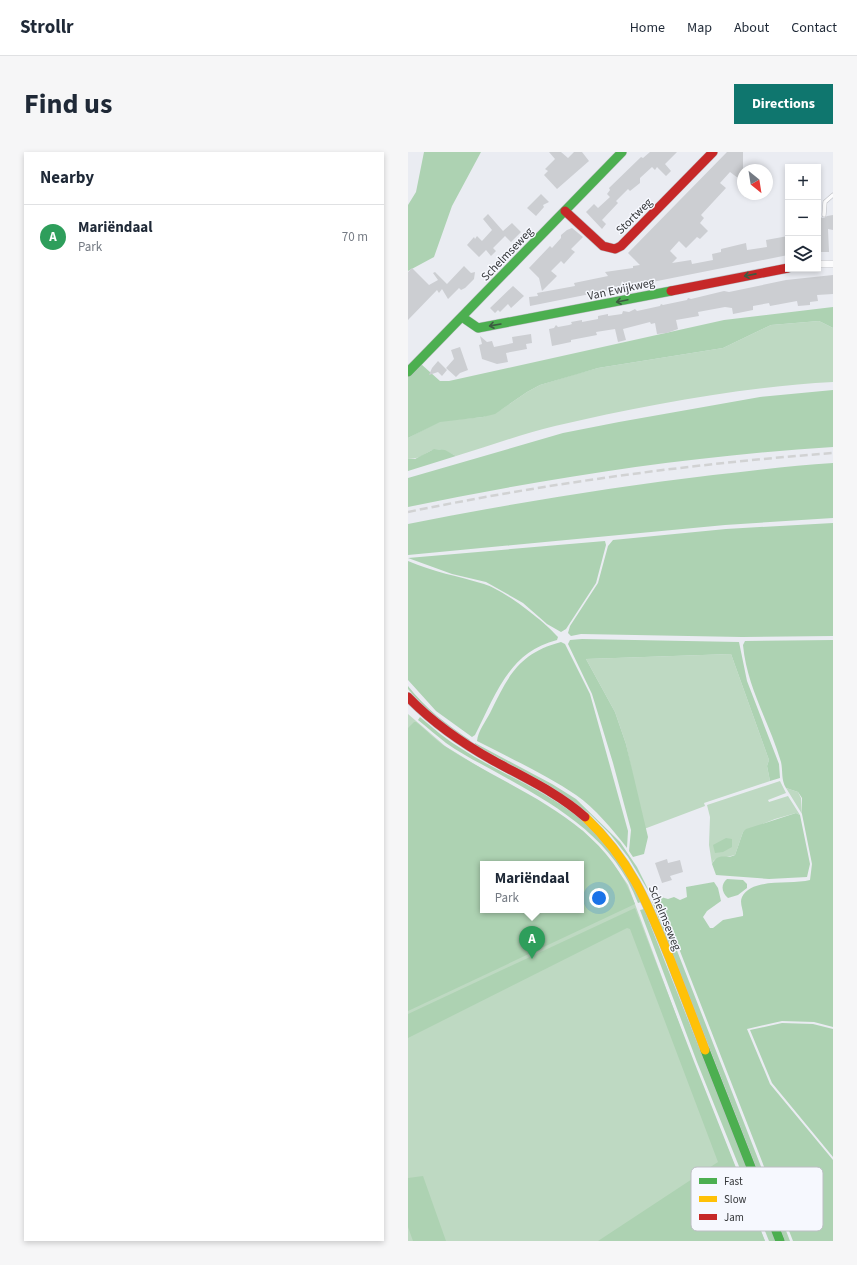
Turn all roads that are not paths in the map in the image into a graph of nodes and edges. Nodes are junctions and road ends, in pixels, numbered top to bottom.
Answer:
1 (622, 152) edge
2 (713, 152) edge
3 (833, 195) edge
4 (565, 211) junction
5 (824, 215) dead end
6 (821, 264) edge
7 (833, 264) edge
8 (785, 269) edge
9 (462, 317) junction
10 (408, 372) edge
11 (408, 697) edge
12 (751, 1167) edge
13 (776, 1231) edge
14 (780, 1241) edge

1 - 4 main road, Schelmseweg
2 - 4 main road, Stortweg
3 - 5 lane
4 - 9 main road, Schelmseweg
6 - 7 street
8 -> 9 main road, Van Ewijkweg
9 - 10 main road, Schelmseweg
11 - 12 main road, Schelmseweg
13 - 14 main road, Schelmseweg

